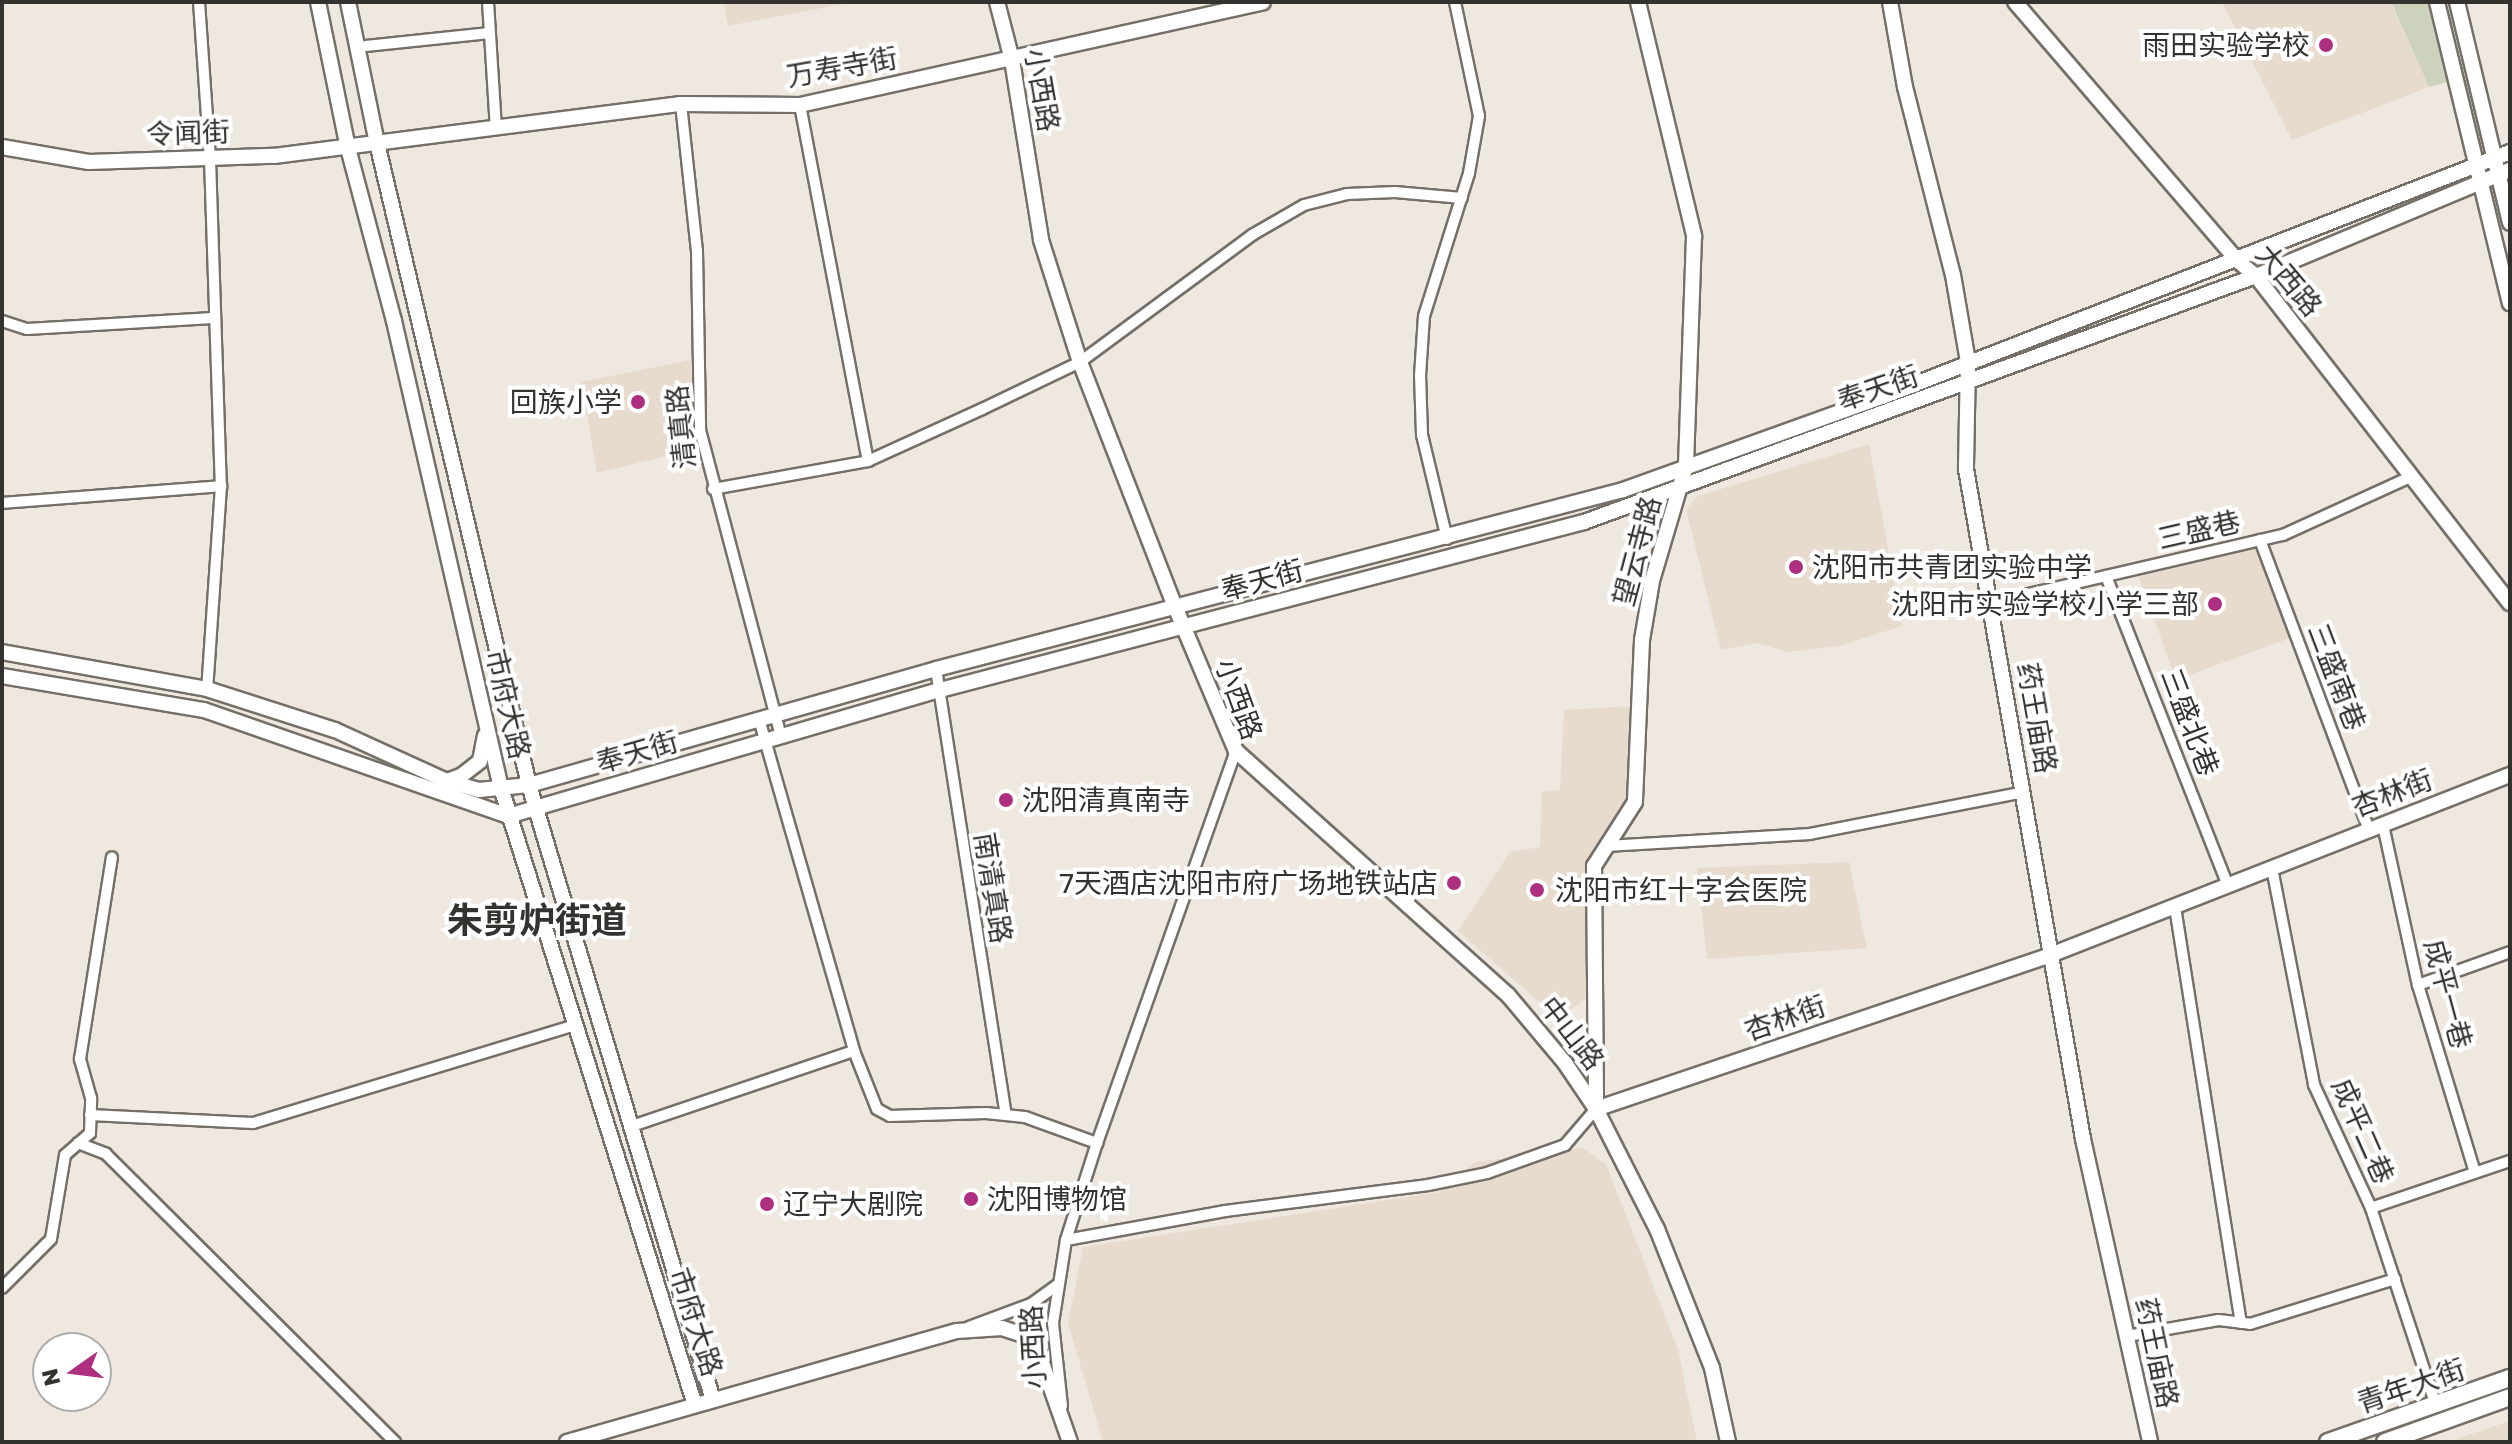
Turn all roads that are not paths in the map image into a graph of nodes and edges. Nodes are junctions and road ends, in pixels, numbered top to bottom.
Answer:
1 (199, 2) edge
2 (318, 2) edge
3 (348, 2) edge
4 (488, 2) edge
5 (997, 2) edge
6 (1263, 2) edge
7 (1455, 2) edge
8 (1638, 2) edge
9 (1890, 2) edge
10 (2015, 2) edge
11 (2437, 2) edge
12 (2457, 2) edge
13 (489, 33) junction
14 (366, 46) dead end
15 (1012, 60) junction
16 (681, 104) junction
17 (800, 105) junction
18 (496, 128) junction
19 (377, 143) junction
20 (2, 147) edge
21 (348, 148) junction
22 (2510, 152) edge
23 (210, 159) junction
24 (2495, 159) junction
25 (2477, 166) junction
26 (2504, 172) edge
27 (2481, 182) junction
28 (1462, 198) junction
29 (2510, 223) edge
30 (2238, 261) junction
31 (2256, 276) junction
32 (2510, 303) edge
33 (213, 318) junction
34 (2, 321) edge
35 (1080, 362) junction
36 (1968, 362) junction
37 (1967, 383) junction
38 (868, 461) junction
39 (1686, 466) junction
40 (2410, 477) junction
41 (221, 486) junction
42 (713, 489) junction
43 (1681, 489) junction
44 (2, 503) edge
45 (1447, 539) junction
46 (2260, 540) junction
47 (2106, 576) junction
48 (1990, 603) junction
49 (2510, 603) edge
50 (1176, 609) junction
51 (1184, 627) junction
52 (2, 652) edge
53 (936, 669) junction
54 (2, 676) edge
55 (207, 689) junction
56 (940, 690) junction
57 (774, 715) junction
58 (759, 719) junction
59 (487, 726) junction
60 (781, 736) junction
61 (765, 741) junction
62 (1236, 751) junction
63 (2510, 775) edge
64 (447, 781) junction
65 (529, 785) junction
66 (501, 788) junction
67 (2024, 792) junction
68 (537, 809) junction
69 (508, 816) junction
70 (2376, 827) junction
71 (1607, 846) junction
72 (112, 858) dead end
73 (2272, 868) junction
74 (2228, 886) junction
75 (2175, 907) junction
76 (2510, 952) edge
77 (2053, 954) junction
78 (2418, 985) junction
79 (575, 1025) junction
80 (854, 1051) junction
81 (1596, 1109) junction
82 (90, 1115) junction
83 (1006, 1115) junction
84 (629, 1127) junction
85 (78, 1143) junction
86 (1097, 1143) junction
87 (2510, 1161) edge
88 (2475, 1173) junction
89 (2371, 1208) junction
90 (1066, 1240) junction
91 (2395, 1279) junction
92 (1057, 1285) junction
93 (2, 1288) edge
94 (2241, 1323) junction
95 (957, 1331) junction
96 (2127, 1336) junction
97 (2510, 1378) edge
98 (2510, 1397) edge
99 (713, 1400) junction
100 (695, 1405) junction
101 (2436, 1406) junction
102 (1064, 1416) junction
103 (395, 1442) edge
104 (567, 1442) edge
105 (1070, 1442) edge
106 (1728, 1442) edge
107 (2150, 1442) edge
108 (2328, 1442) edge
109 (2385, 1442) edge

1 - 23 street
2 - 21 main road, 市府大路
3 - 19 main road, 市府大路
4 - 13 street
5 - 15 main road, 小西路
6 - 15 main road, 万寿寺街
7 - 28 street
8 - 39 main road, 望云寺路
9 - 36 main road, 药王庙路
10 - 30 main road, 大西路
11 - 25 main road
12 - 24 main road
13 - 14 street
13 - 18 street
15 - 17 main road, 万寿寺街
15 - 35 main road, 小西路
16 - 17 main road, 万寿寺街
16 - 18 main road, 万寿寺街
16 - 42 street, 清真路
17 - 38 street
18 - 19 main road, 万寿寺街
19 - 21 main road, 令闻街
19 - 65 main road, 市府大路
20 - 23 main road, 令闻街
21 - 23 main road, 令闻街
21 - 59 main road, 市府大路
22 - 24 main road, 奉天街
23 - 33 street
24 - 25 main road, 奉天街
24 - 26 main road
25 - 27 main road
25 - 30 main road, 奉天街
26 - 27 main road, 奉天街
26 - 29 main road
27 - 31 main road, 奉天街
27 - 32 main road
28 - 35 street
28 - 45 street
30 - 31 main road, 大西路
30 - 36 main road, 奉天街
31 - 37 main road, 奉天街
31 - 40 main road, 大西路
33 - 34 street
33 - 41 street
35 - 38 street
35 - 50 main road, 小西路
36 - 37 main road, 药王庙路
36 - 39 main road, 奉天街
37 - 43 main road, 奉天街
37 - 48 main road, 药王庙路
38 - 42 street
39 - 43 main road, 望云寺路
39 - 45 main road, 奉天街
40 - 46 street, 三盛巷
40 - 49 main road, 大西路
41 - 44 street
41 - 55 street
42 - 57 street, 清真路
43 - 51 main road, 奉天街
43 - 71 main road, 望云寺路
45 - 50 main road, 奉天街
46 - 47 street, 三盛巷
46 - 70 street, 三盛南巷
47 - 48 street, 三盛巷
47 - 74 street, 三盛北巷
48 - 67 main road, 药王庙路
50 - 51 main road, 小西路
50 - 53 main road, 奉天街
51 - 56 main road, 奉天街
51 - 62 main road, 小西路
52 - 55 main road, 奉天街
53 - 56 street, 南清真路
53 - 57 main road, 奉天街
54 - 69 main road
55 - 64 main road, 奉天街
56 - 60 main road, 奉天街
56 - 83 street, 南清真路
57 - 58 main road, 奉天街
57 - 60 street, 清真路
58 - 61 street
58 - 65 main road, 奉天街
59 - 64 main road
59 - 66 main road, 市府大路
60 - 61 main road, 奉天街
61 - 68 main road, 奉天街
61 - 80 street
62 - 81 main road, 中山路
62 - 86 street, 小西路
63 - 70 main road, 杏林街
64 - 66 main road, 奉天街
65 - 66 main road, 奉天街
65 - 68 main road, 市府大路
66 - 69 main road, 市府大路
67 - 71 street
67 - 77 main road, 药王庙路
68 - 69 main road, 奉天街
68 - 84 main road, 市府大路
69 - 79 main road, 市府大路
70 - 73 main road, 杏林街
70 - 78 street, 成平一巷
71 - 81 main road, 望云寺路
72 - 82 street
73 - 74 main road, 杏林街
73 - 89 street, 成平二巷
74 - 75 main road, 杏林街
75 - 77 main road, 杏林街
75 - 94 street
76 - 78 street
77 - 81 main road, 杏林街
77 - 96 main road, 药王庙路
78 - 88 street, 成平一巷
79 - 82 street
79 - 100 main road, 市府大路
80 - 83 street
80 - 84 street
81 - 90 street
81 - 106 main road, 中山路
82 - 85 street
83 - 86 street
84 - 99 main road, 市府大路
85 - 93 street
85 - 103 street
86 - 90 street, 小西路
87 - 88 street
88 - 89 street
89 - 91 street, 成平二巷
90 - 92 street, 小西路
91 - 94 street
91 - 101 street, 成平二巷
92 - 95 street
92 - 102 street, 小西路
94 - 96 street
95 - 99 main road
95 - 102 main road
96 - 107 main road, 药王庙路
97 - 101 main road, 青年大街
98 - 109 main road, 青年大街
99 - 100 main road
100 - 104 main road
101 - 108 main road, 青年大街
102 - 105 main road

